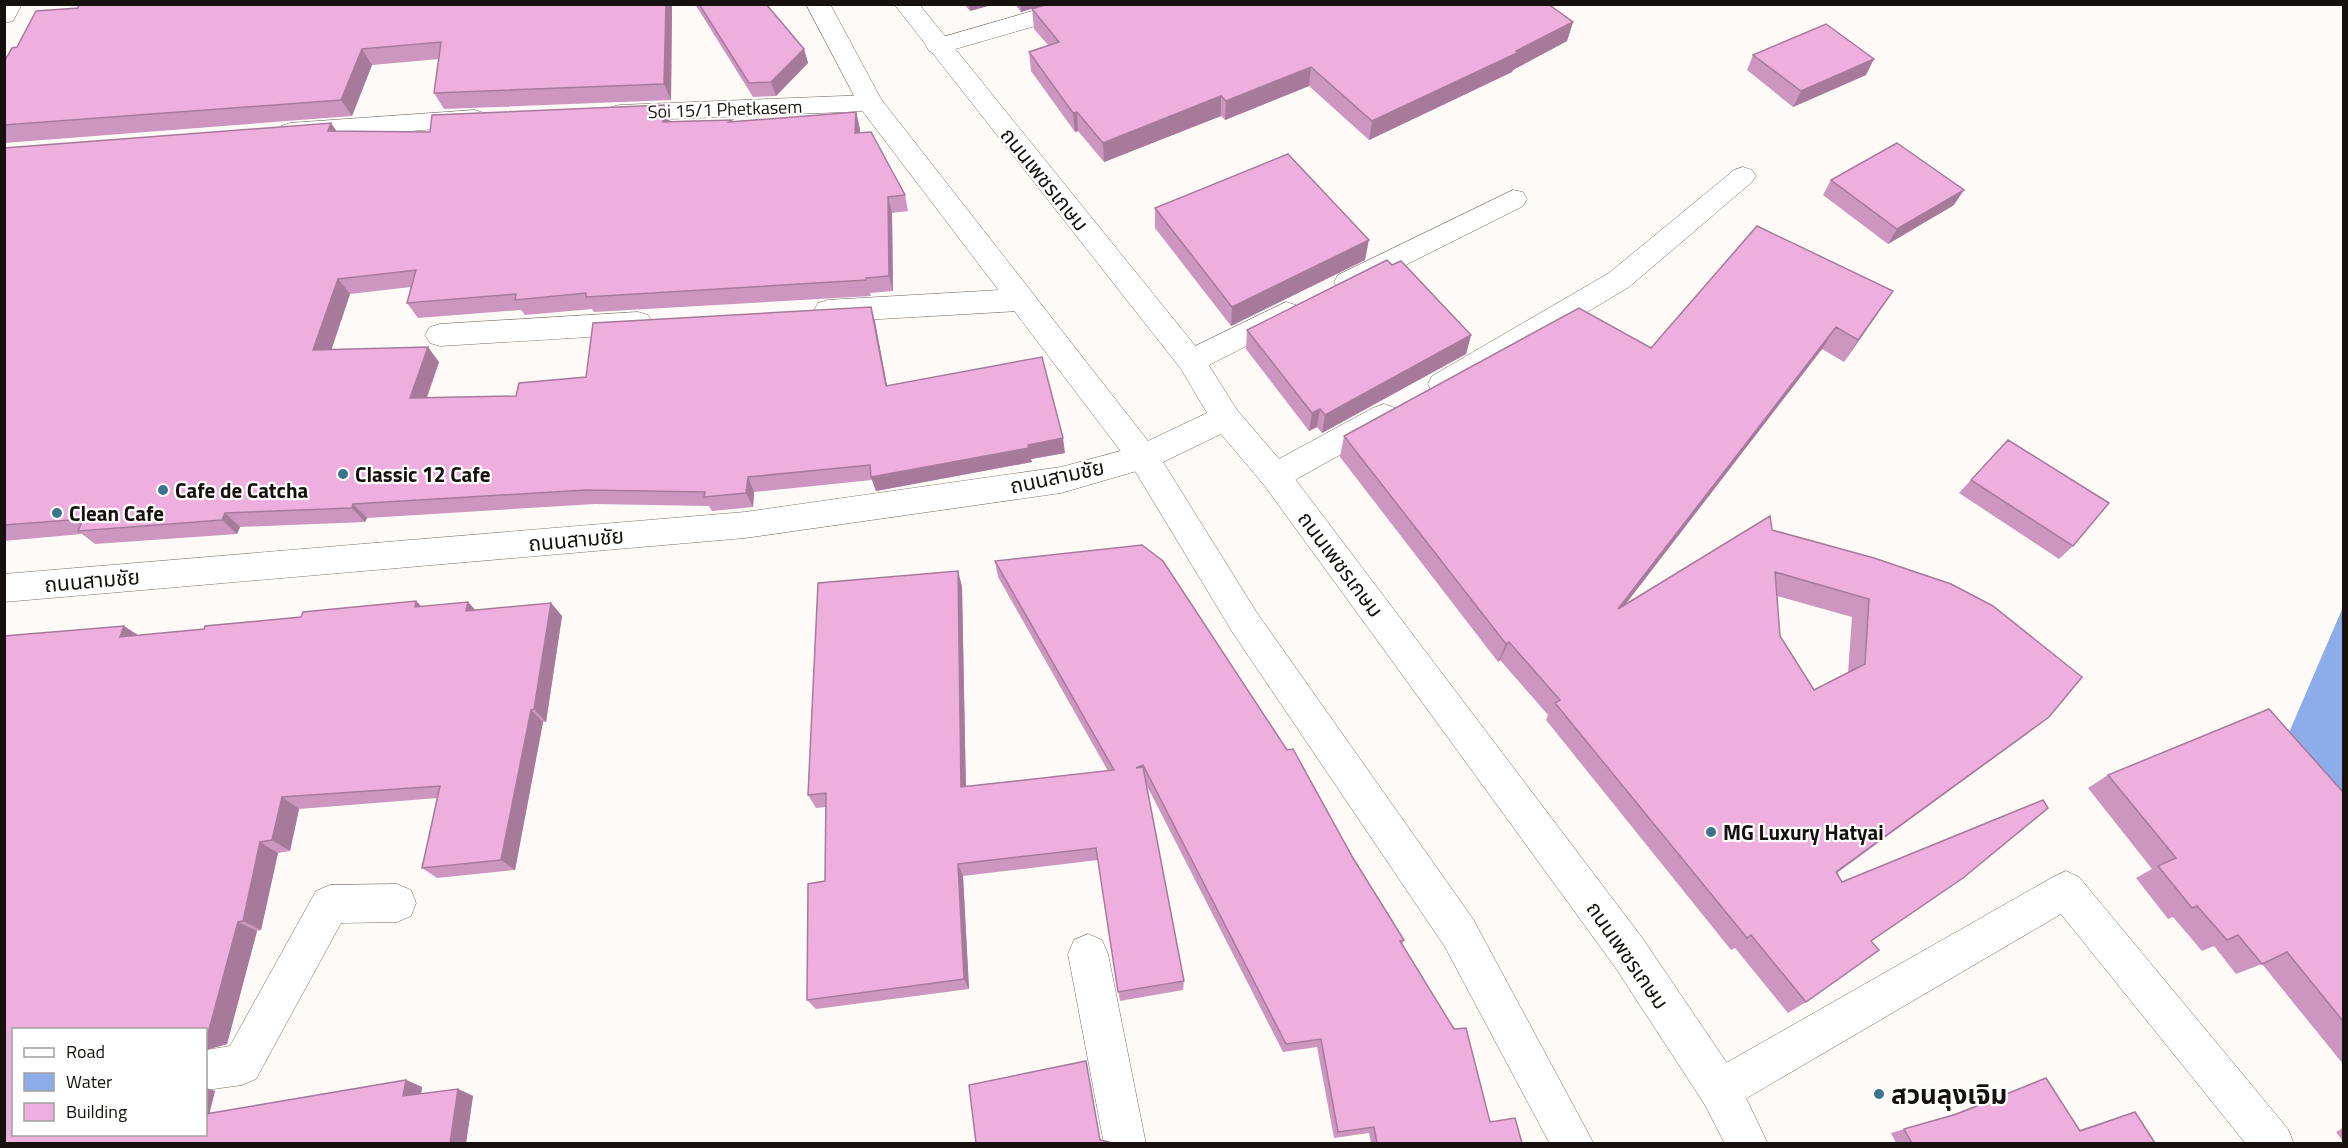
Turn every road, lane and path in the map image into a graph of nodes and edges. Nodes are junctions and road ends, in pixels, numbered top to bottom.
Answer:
1 (10, 4) edge
2 (818, 4) edge
3 (906, 4) edge
4 (1086, 4) edge
5 (4, 16) edge
6 (938, 46) junction
7 (870, 103) junction
8 (600, 114) edge
9 (495, 118) edge
10 (261, 134) edge
11 (1743, 176) dead end
12 (1513, 200) dead end
13 (1020, 300) junction
14 (807, 313) edge
15 (665, 321) edge
16 (440, 335) dead end
17 (1191, 361) junction
18 (1226, 418) junction
19 (1143, 457) junction
20 (1275, 476) junction
21 (4, 588) edge
22 (397, 903) dead end
23 (1088, 954) dead end
24 (207, 1070) edge
25 (1720, 1090) junction
26 (1125, 1143) edge
27 (1573, 1143) edge
28 (1747, 1143) edge
29 (2273, 1143) edge

1 - 5 street
2 - 7 street
3 - 6 street, ถนนเพชรเกษม
4 - 6 street
6 - 17 street, ถนนเพชรเกษม
7 - 8 street, Soi 15/1 Phetkasem
7 - 13 street
9 - 10 street
11 - 20 street
12 - 17 street
13 - 14 street
13 - 19 street
15 - 16 street
17 - 18 street, ถนนเพชรเกษม
18 - 19 street, ถนนสามชัย
18 - 20 street, ถนนเพชรเกษม
19 - 21 street, ถนนสามชัย
19 - 27 street
20 - 25 street, ถนนเพชรเกษม
22 - 24 street
23 - 26 street
25 - 28 street, ถนนเพชรเกษม
25 - 29 street

